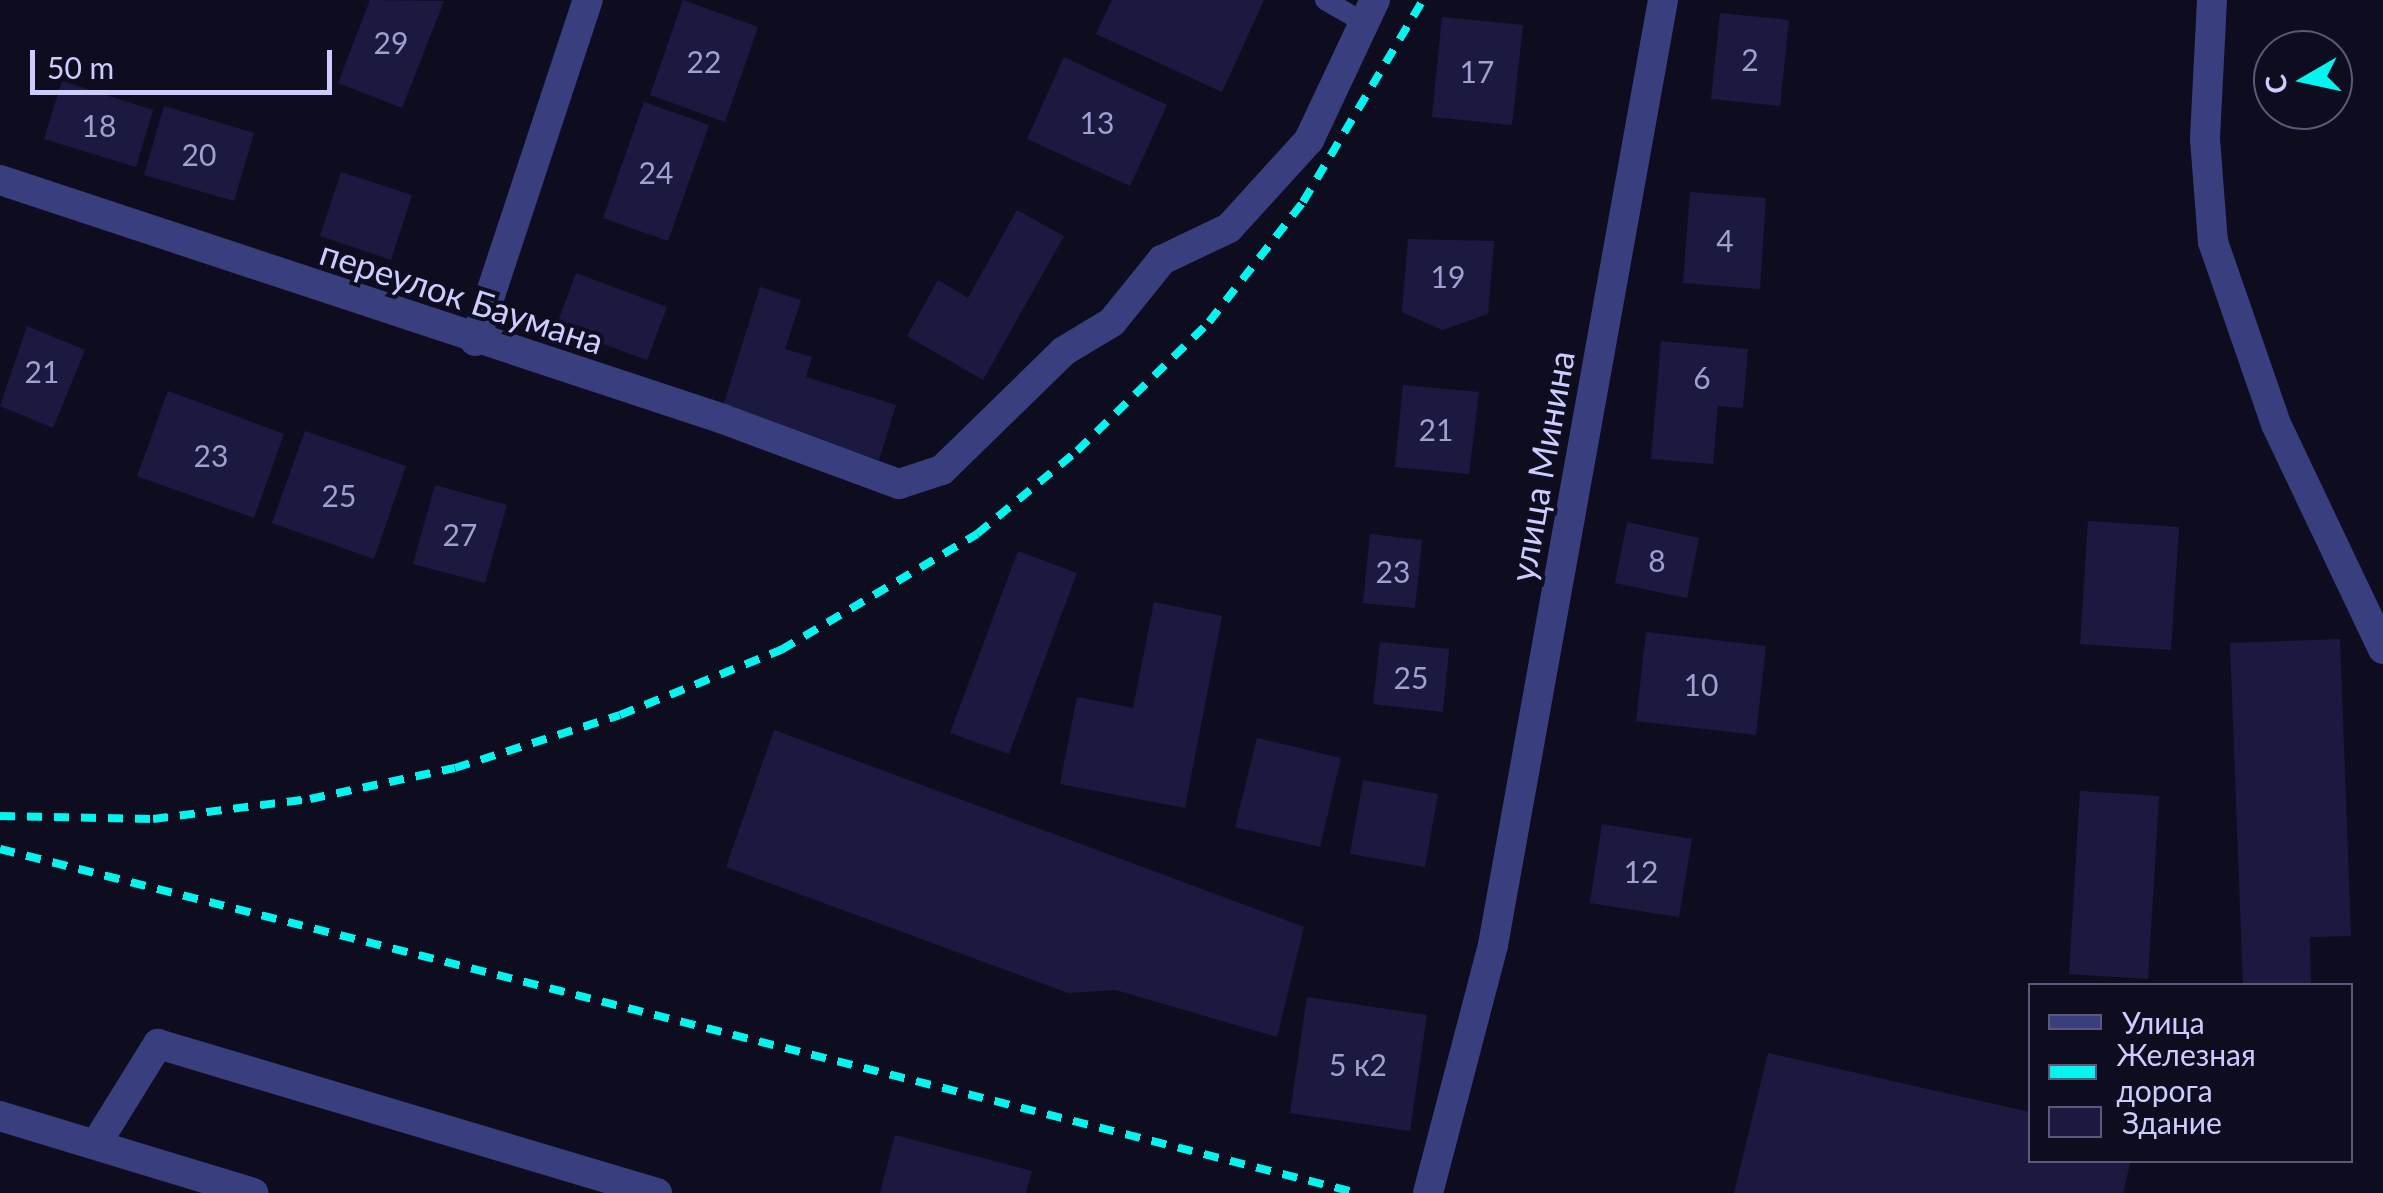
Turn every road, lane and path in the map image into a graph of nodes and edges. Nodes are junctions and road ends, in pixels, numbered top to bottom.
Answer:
1 (588, 0) edge
2 (1324, 0) edge
3 (1663, 0) edge
4 (2212, 0) edge
5 (1369, 11) edge
6 (0, 180) edge
7 (475, 341) junction
8 (2383, 648) edge
9 (0, 1116) edge
10 (96, 1144) junction
11 (254, 1193) edge
12 (657, 1193) edge
13 (1428, 1193) edge

1 - 7 street
2 - 5 lane
3 - 13 street, улица Минина
4 - 8 street
5 - 7 street, переулок Баумана
6 - 7 street, переулок Баумана
9 - 10 street
10 - 11 street
10 - 12 street

